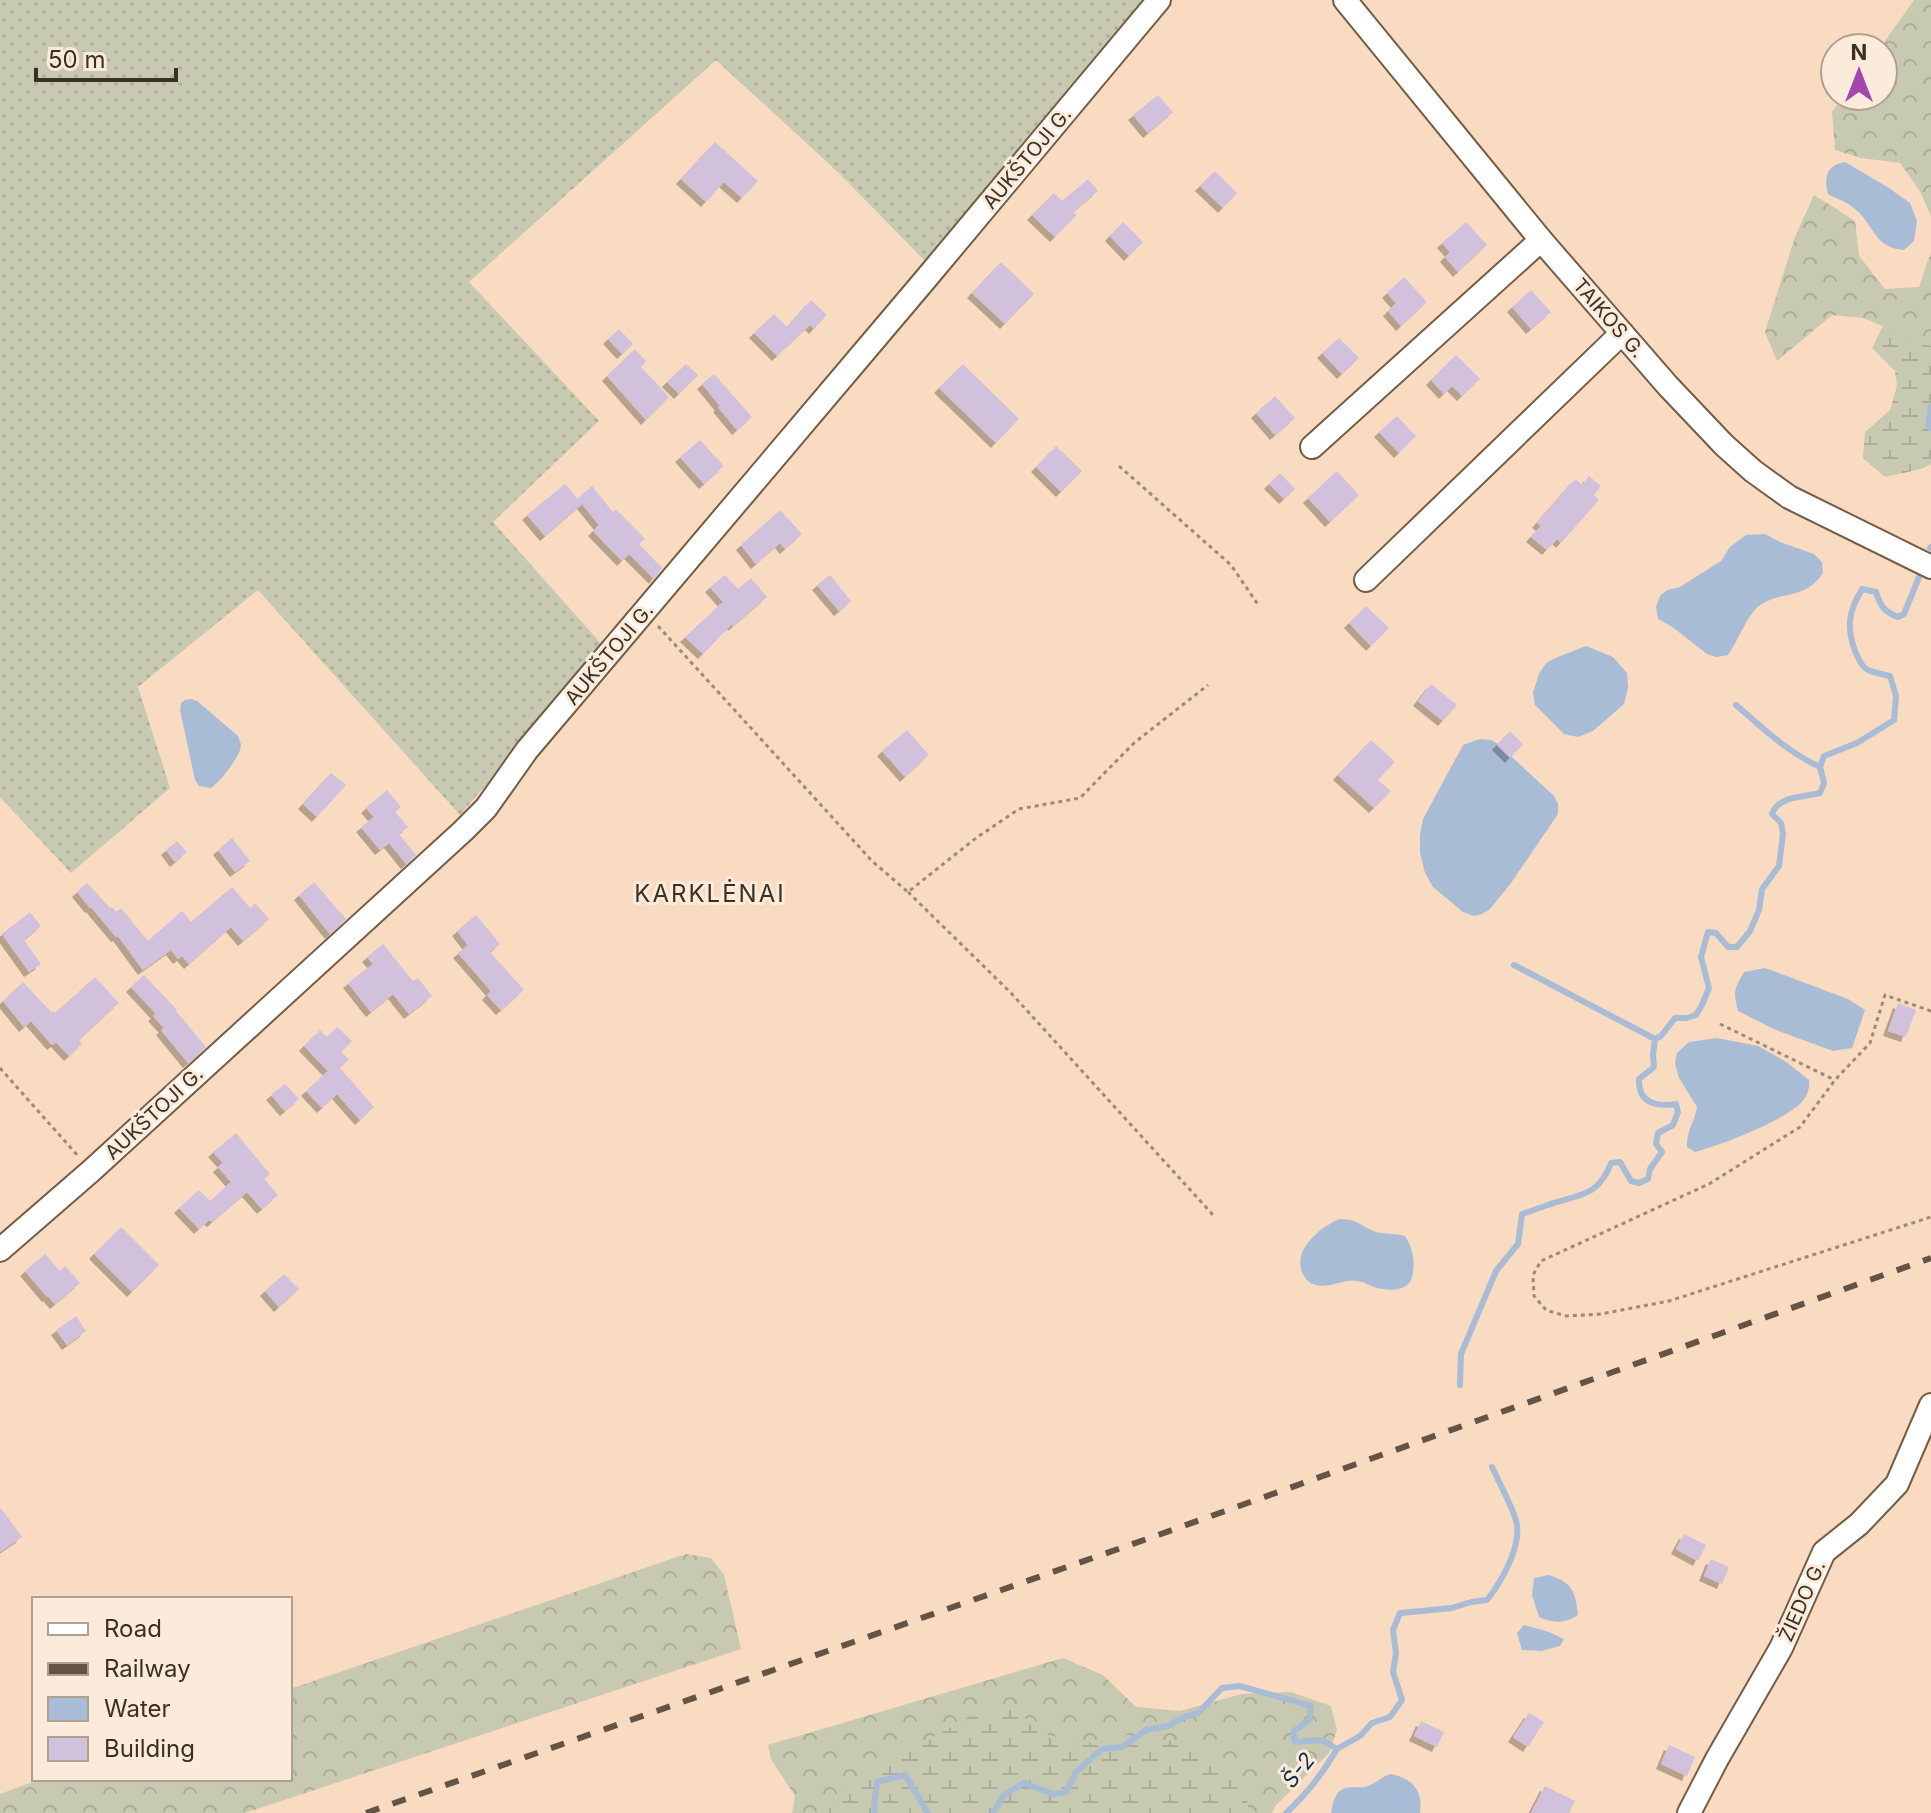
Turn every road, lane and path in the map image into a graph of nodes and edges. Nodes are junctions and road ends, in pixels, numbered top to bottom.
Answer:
1 (1159, 0) edge
2 (1345, 0) edge
3 (1541, 240) junction
4 (1622, 333) junction
5 (1312, 447) dead end
6 (1119, 466) dead end
7 (1931, 567) edge
8 (1366, 580) dead end
9 (1259, 606) dead end
10 (645, 611) junction
11 (1208, 685) dead end
12 (908, 892) junction
13 (1931, 1011) edge
14 (1720, 1024) dead end
15 (0, 1068) edge
16 (1835, 1080) junction
17 (91, 1171) junction
18 (1214, 1216) dead end
19 (1931, 1217) edge
20 (0, 1250) edge
21 (1931, 1405) edge
22 (1689, 1813) edge

1 - 10 street, AUKŠTOJI G.
2 - 3 street, TAIKOS G.
3 - 4 street, TAIKOS G.
3 - 5 street
4 - 7 street, TAIKOS G.
4 - 8 street
6 - 9 path
10 - 12 path
10 - 17 street, AUKŠTOJI G.
11 - 12 path
12 - 18 path
13 - 16 path
14 - 16 path
15 - 17 path
16 - 19 path
17 - 20 street, AUKŠTOJI G.
21 - 22 street, ŽIEDO G.

